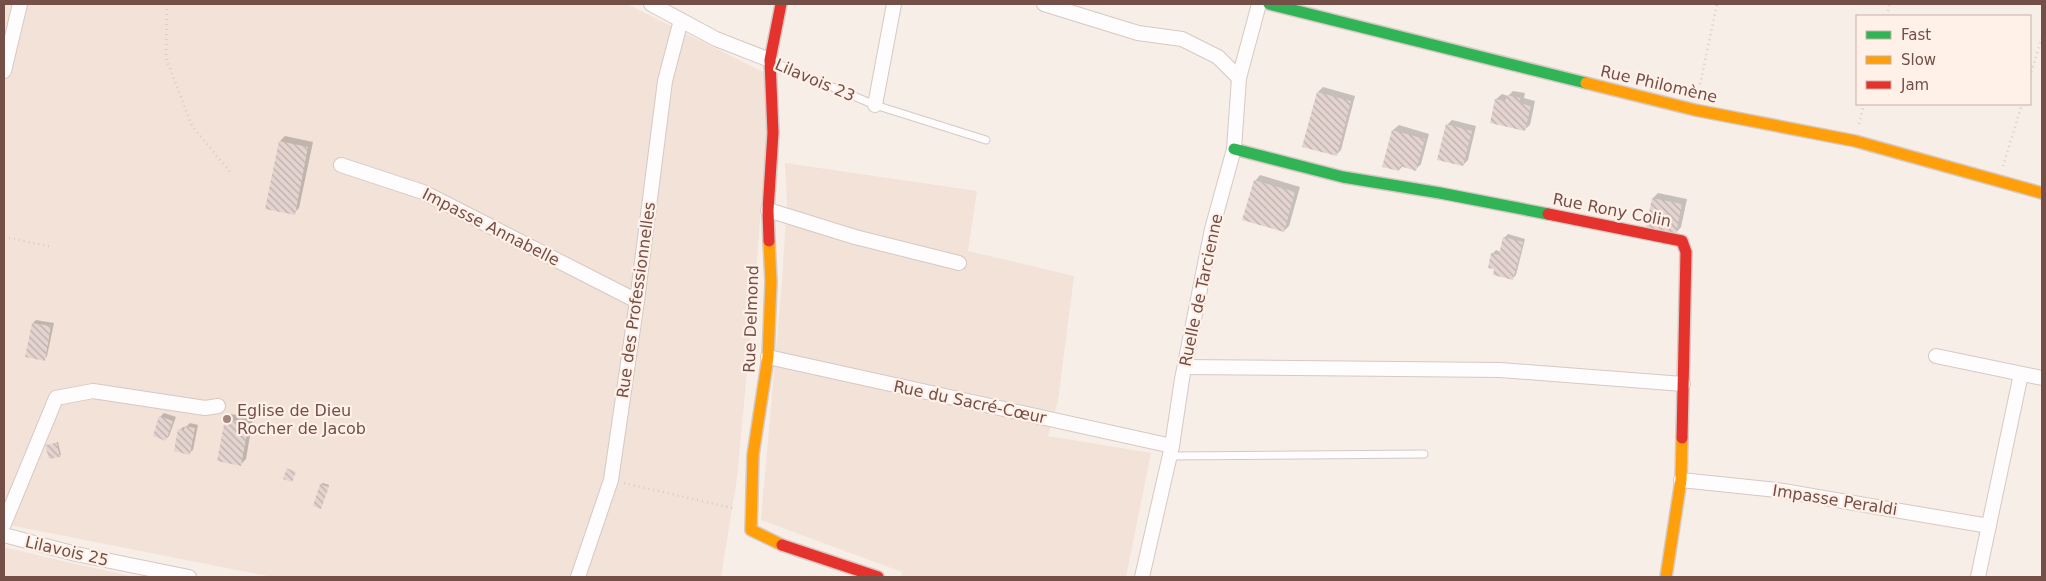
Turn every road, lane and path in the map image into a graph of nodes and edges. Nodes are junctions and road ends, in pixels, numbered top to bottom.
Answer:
1 (20, 4) edge
2 (167, 4) edge
3 (651, 4) edge
4 (782, 4) edge
5 (894, 4) edge
6 (1044, 4) edge
7 (1259, 4) edge
8 (1269, 4) edge
9 (1717, 4) edge
10 (681, 20) junction
11 (2042, 37) edge
12 (770, 60) junction
13 (4, 71) edge
14 (2031, 74) edge
15 (1239, 78) junction
16 (875, 105) junction
17 (1864, 105) edge
18 (2022, 105) edge
19 (1695, 110) junction
20 (986, 140) dead end
21 (1855, 141) junction
22 (1234, 149) junction
23 (341, 165) dead end
24 (232, 174) dead end
25 (1998, 182) junction
26 (2042, 194) edge
27 (768, 210) junction
28 (4, 236) edge
29 (52, 247) dead end
30 (959, 263) dead end
31 (637, 300) junction
32 (1936, 356) dead end
33 (768, 358) junction
34 (1185, 367) junction
35 (2021, 374) junction
36 (2042, 378) edge
37 (1683, 384) junction
38 (218, 406) dead end
39 (1171, 451) junction
40 (1424, 454) dead end
41 (611, 480) junction
42 (1681, 480) junction
43 (752, 513) junction
44 (4, 524) edge
45 (1988, 526) junction
46 (4, 536) edge
47 (189, 577) edge
48 (578, 577) edge
49 (878, 577) edge
50 (1142, 577) edge
51 (1666, 577) edge
52 (1978, 577) edge

1 - 13 street
2 - 24 path
3 - 10 street, Lilavois 23
4 - 12 street, Rue Delmond
5 - 16 street
6 - 15 street
7 - 15 street, Ruelle de Tarcienne
8 - 19 street, Rue Philomène
9 - 19 path
10 - 12 street, Lilavois 23
10 - 31 street, Rue des Professionnelles
11 - 14 path
12 - 16 lane, Lilavois 23
12 - 27 street, Rue Delmond
15 - 22 street, Ruelle de Tarcienne
16 - 20 lane, Lilavois 23
17 - 21 path
18 - 25 path
19 - 21 street, Rue Philomène
21 - 25 street, Rue Philomène
22 - 34 street, Ruelle de Tarcienne
22 - 37 street, Rue Rony Colin
23 - 31 street, Impasse Annabelle
25 - 26 street, Rue Philomène
27 - 30 street
27 - 33 street, Rue Delmond
28 - 29 path
31 - 41 street, Rue des Professionnelles
32 - 35 street
33 - 39 street, Rue du Sacré-Cœur
33 - 43 street, Rue Delmond
34 - 37 street
34 - 39 street, Ruelle de Tarcienne
35 - 36 street
35 - 45 street
37 - 42 street, Rue Rony Colin
38 - 44 street
39 - 40 lane, Rue du Sacré-Cœur
39 - 50 street, Ruelle de Tarcienne
41 - 43 path
41 - 48 street, Rue des Professionnelles
42 - 45 street, Impasse Peraldi
42 - 51 street, Rue Rony Colin
43 - 49 street, Rue Delmond
45 - 52 street
46 - 47 street, Lilavois 25

